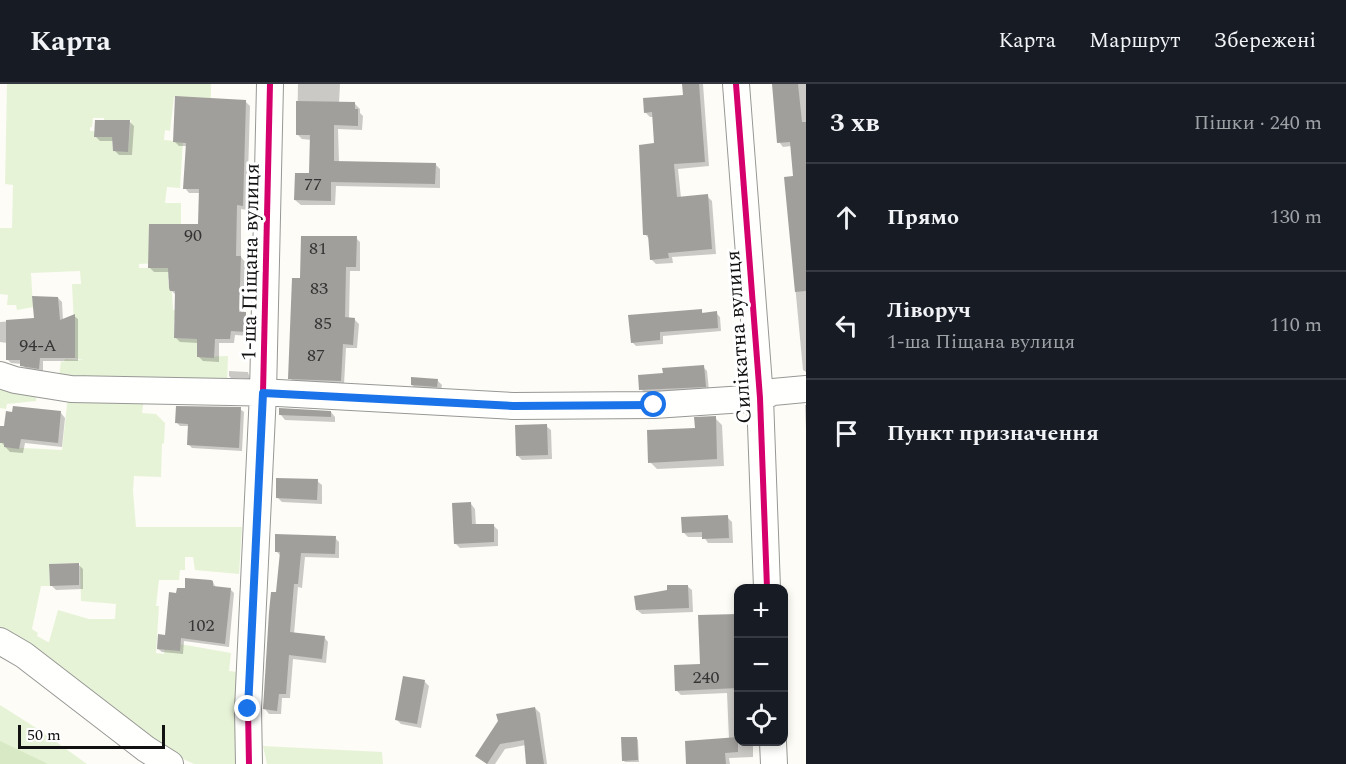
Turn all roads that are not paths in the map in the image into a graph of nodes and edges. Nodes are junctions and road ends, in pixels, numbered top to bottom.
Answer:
1 (270, 84) edge
2 (736, 84) edge
3 (0, 375) edge
4 (806, 389) edge
5 (263, 393) junction
6 (760, 398) junction
7 (767, 584) edge
8 (0, 640) edge
9 (773, 746) edge
10 (170, 764) edge
11 (249, 764) edge
12 (774, 764) edge

1 - 5 street, 1-ша Піщана вулиця
2 - 6 street, Силікатна вулиця
3 - 5 street
4 - 6 street
5 - 6 street
5 - 11 street, 1-ша Піщана вулиця
6 - 7 street, Силікатна вулиця
8 - 10 street
9 - 12 street

